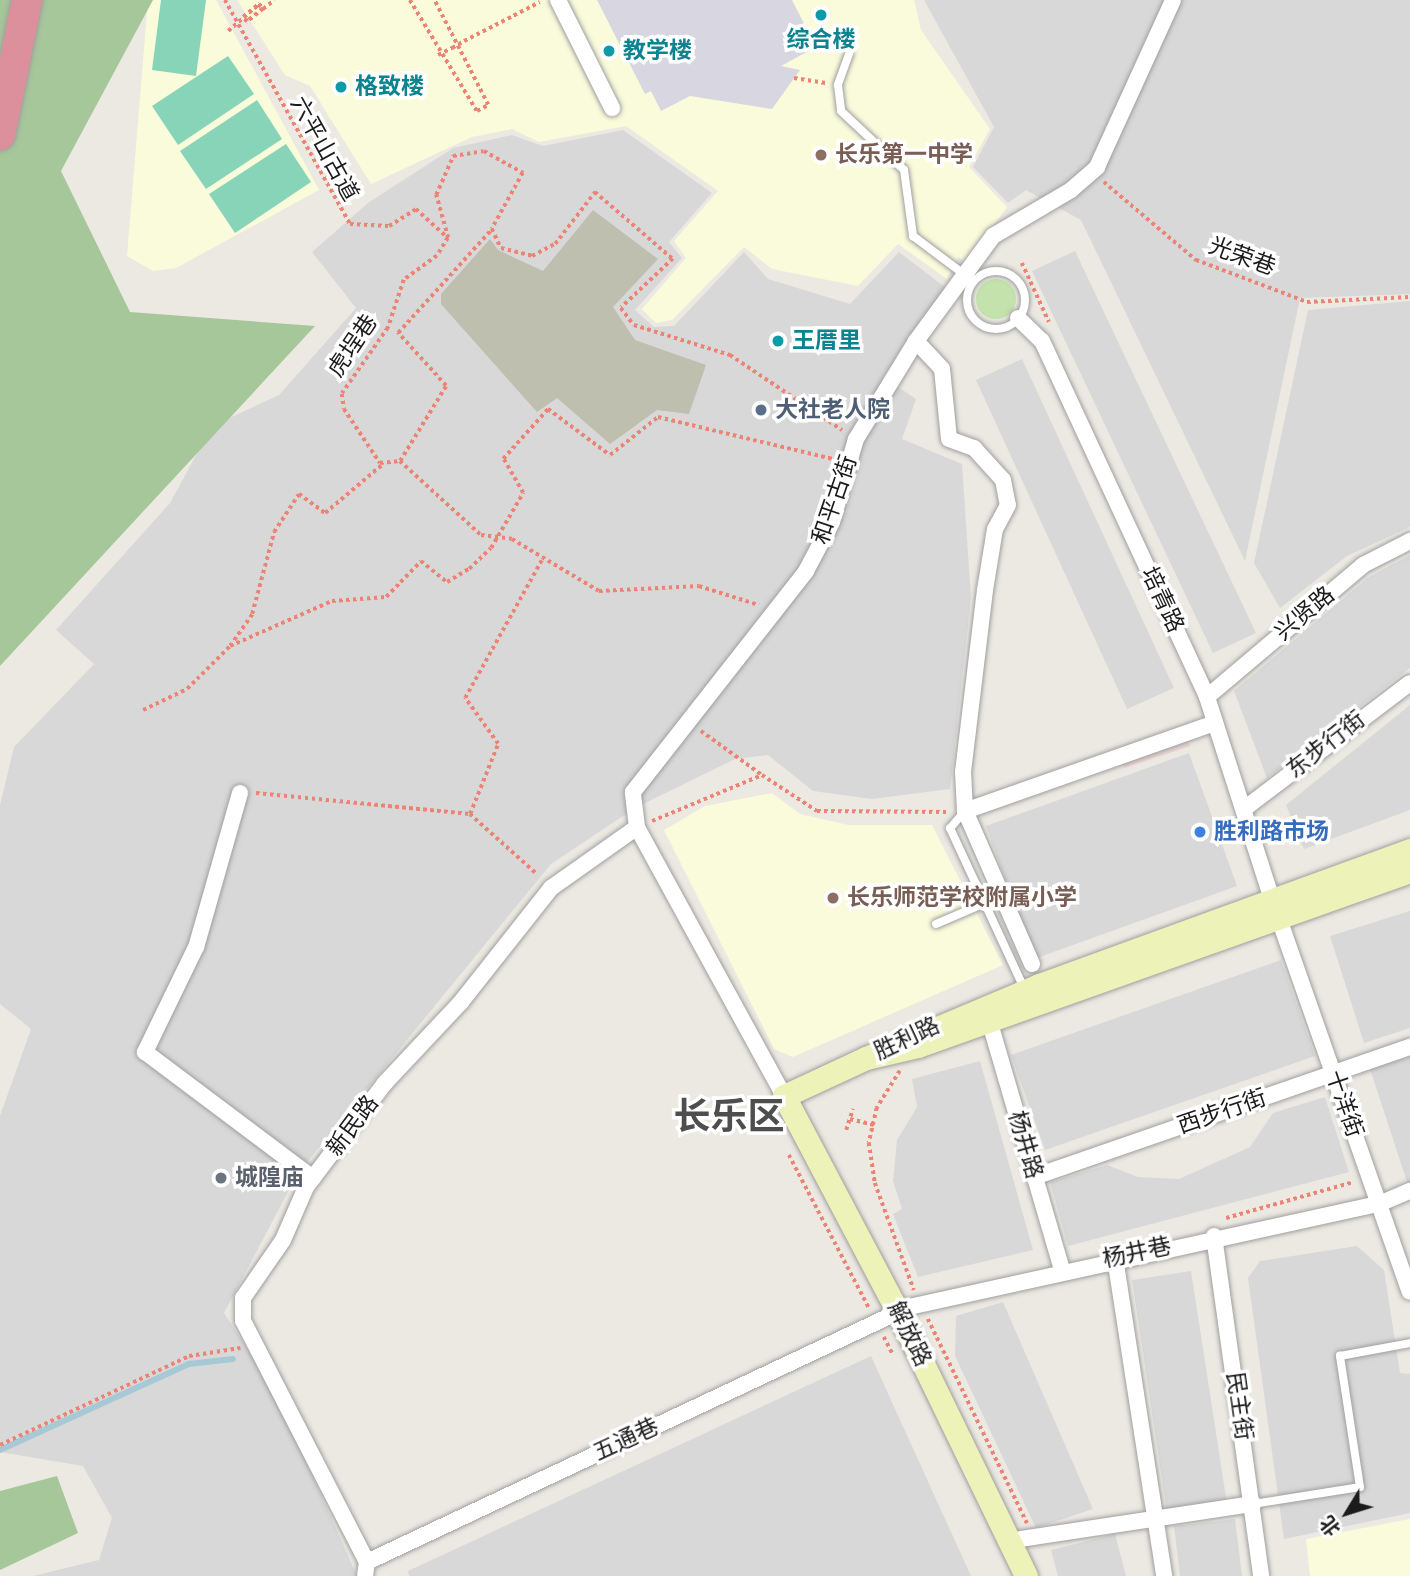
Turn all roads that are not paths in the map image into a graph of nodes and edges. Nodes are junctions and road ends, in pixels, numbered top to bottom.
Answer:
1 (558, 0) edge
2 (1173, 0) edge
3 (27, 3) edge
4 (849, 54) dead end
5 (612, 108) dead end
6 (0, 135) edge
7 (969, 279) junction
8 (1018, 318) junction
9 (916, 341) junction
10 (1410, 541) edge
11 (1410, 682) edge
12 (1207, 697) junction
13 (1215, 723) junction
14 (240, 793) road end
15 (1244, 809) junction
16 (965, 811) junction
17 (637, 827) junction
18 (1410, 850) edge
19 (1410, 871) edge
20 (985, 903) junction
21 (1275, 907) junction
22 (936, 924) dead end
23 (1032, 964) dead end
24 (1025, 990) junction
25 (989, 1020) junction
26 (1410, 1047) edge
27 (866, 1058) junction
28 (1334, 1074) junction
29 (784, 1096) junction
30 (1034, 1177) junction
31 (313, 1178) junction
32 (1410, 1191) edge
33 (1379, 1204) junction
34 (1214, 1236) junction
35 (1115, 1258) junction
36 (1062, 1270) junction
37 (1410, 1292) edge
38 (898, 1312) junction
39 (1410, 1343) edge
40 (1253, 1504) junction
41 (1155, 1519) junction
42 (1027, 1538) road end
43 (366, 1569) edge
44 (1026, 1576) edge
45 (1164, 1576) edge
46 (1261, 1576) edge

1 - 5 street
2 - 7 street, 和平古街
3 - 6 highway
4 - 7 lane
7 - 8 lane
7 - 8 lane
7 - 9 street, 和平古街
8 - 12 street, 培青路
9 - 16 street
9 - 17 street, 和平古街
10 - 12 street, 兴贤路
11 - 15 street, 东步行街
12 - 13 street, 培青路
13 - 15 street, 培青路
13 - 16 street
14 - 31 street
15 - 21 street, 培青路
16 - 20 lane
16 - 23 street
17 - 29 street
17 - 31 street, 新民路
18 - 21 main road, 胜利路
19 - 21 main road, 胜利路
20 - 22 lane
20 - 24 lane
21 - 24 main road, 胜利路
21 - 25 main road, 胜利路
21 - 28 street, 十洋街
24 - 27 main road, 胜利路
25 - 27 main road, 胜利路
25 - 30 street, 杨井路
26 - 28 street, 西步行街
27 - 29 main road
28 - 30 street, 西步行街
28 - 33 street, 十洋街
29 - 38 main road, 解放路
30 - 36 street, 杨井路
31 - 43 street, 新民路
32 - 33 street, 杨井巷
33 - 34 street, 杨井巷
33 - 37 street, 十洋街
34 - 35 street, 杨井巷
34 - 40 street, 民主街
35 - 36 street, 杨井巷
35 - 41 street
36 - 38 street, 杨井巷
38 - 43 street, 五通巷
38 - 44 main road, 解放路
39 - 40 lane
40 - 41 street
40 - 46 street, 民主街
41 - 42 street
41 - 45 street

